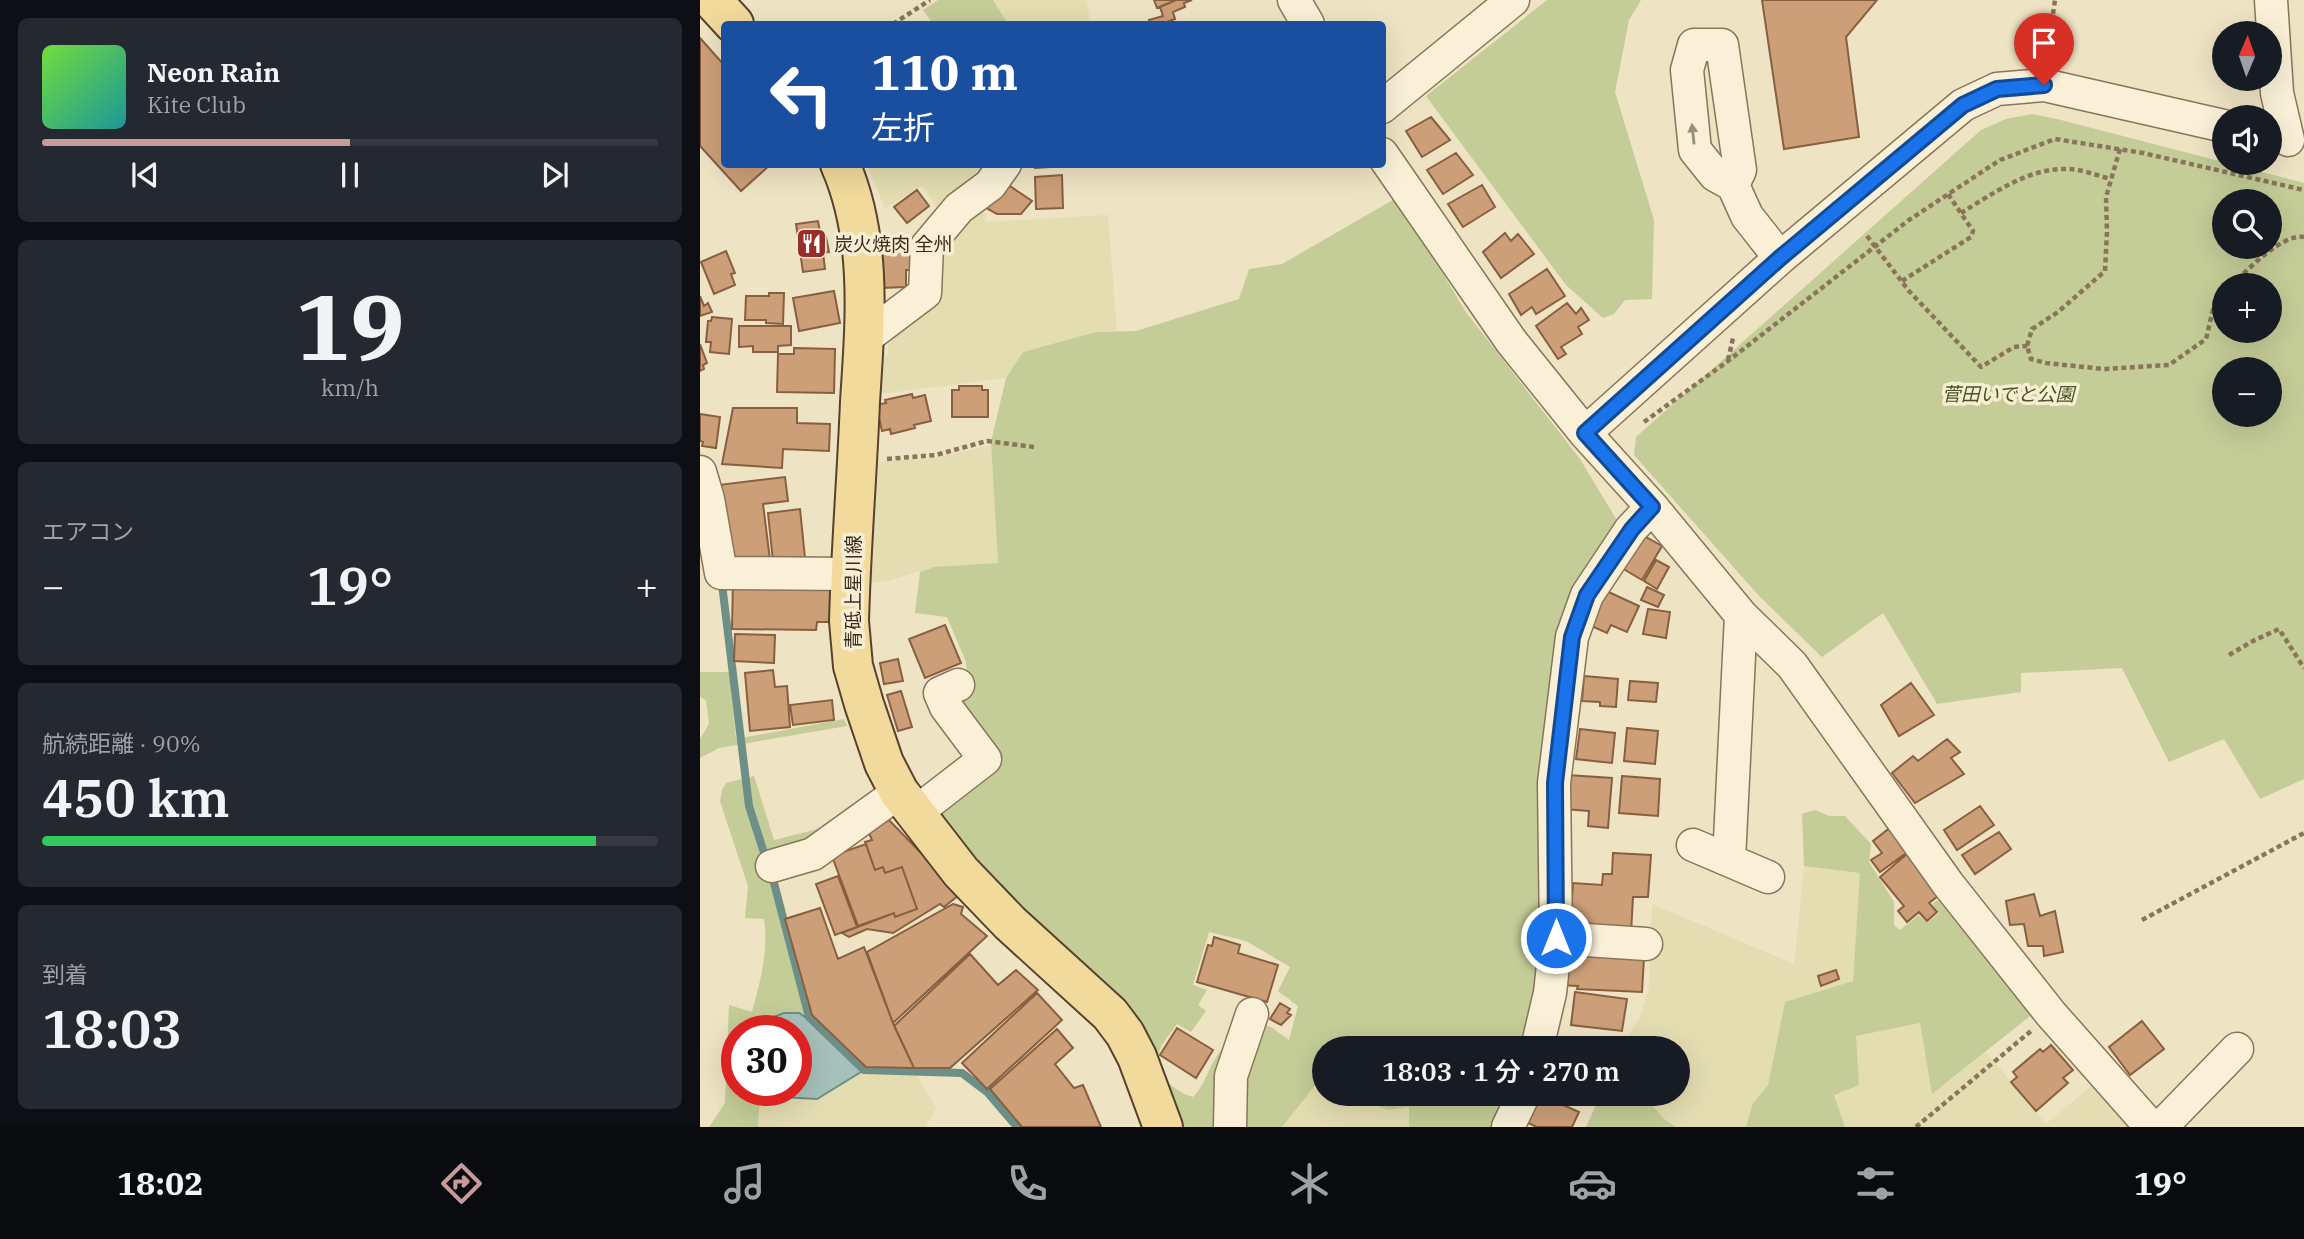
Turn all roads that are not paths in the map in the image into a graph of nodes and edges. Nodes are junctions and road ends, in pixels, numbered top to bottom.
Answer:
1 (712, 0) edge
2 (1294, 0) edge
3 (1513, 0) edge
4 (2271, 0) edge
5 (731, 21) edge
6 (1306, 21) edge
7 (1386, 104) edge
8 (2212, 123) edge
9 (2287, 140) edge
10 (1386, 160) edge
11 (843, 168) edge
12 (1002, 168) edge
13 (1733, 185) dead end
14 (1780, 258) junction
15 (864, 339) junction
16 (1585, 433) junction
17 (700, 472) edge
18 (1652, 507) junction
19 (710, 574) edge
20 (850, 574) junction
21 (1741, 615) junction
22 (958, 685) dead end
23 (907, 803) junction
24 (1693, 845) dead end
25 (1729, 860) junction
26 (772, 866) dead end
27 (1768, 877) dead end
28 (1556, 938) junction
29 (1646, 944) dead end
30 (1252, 1014) dead end
31 (1540, 1036) edge
32 (2237, 1049) dead end
33 (1518, 1106) edge
34 (1163, 1127) edge
35 (1230, 1127) edge
36 (1508, 1127) edge
37 (2151, 1127) edge
38 (2161, 1127) edge

1 - 5 main road
2 - 6 street
3 - 7 street
4 - 9 street
8 - 14 street
10 - 16 street
11 - 15 main road, 青砥上星川線
12 - 15 street
13 - 14 street
14 - 16 street
15 - 20 main road, 青砥上星川線
16 - 18 street
17 - 19 street
18 - 21 street
18 - 28 street
19 - 20 street
20 - 23 main road, 青砥上星川線
21 - 25 street
21 - 37 street
22 - 23 street
23 - 26 street
23 - 34 main road, 青砥上星川線
24 - 25 street
25 - 27 street
28 - 29 street
28 - 31 street
30 - 35 street
32 - 38 street
33 - 36 street

